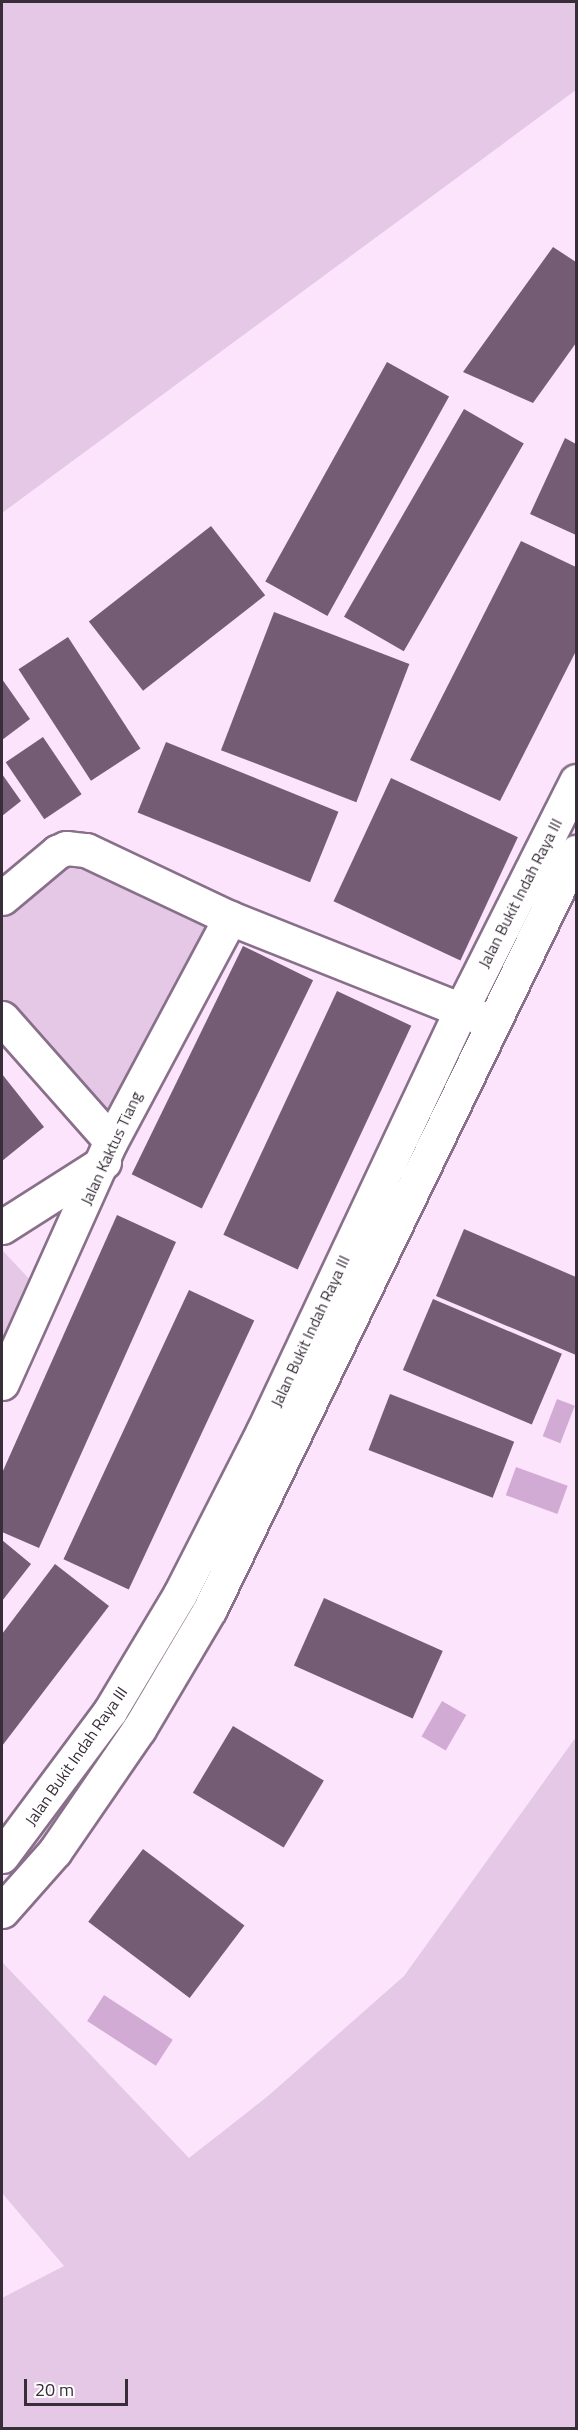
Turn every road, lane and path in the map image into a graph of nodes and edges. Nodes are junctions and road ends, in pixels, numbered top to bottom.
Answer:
1 (576, 781) edge
2 (576, 852) edge
3 (2, 898) edge
4 (230, 918) junction
5 (462, 1008) junction
6 (2, 1018) edge
7 (492, 1024) junction
8 (108, 1151) junction
9 (2, 1227) edge
10 (2, 1383) edge
11 (180, 1594) junction
12 (210, 1609) junction
13 (2, 1856) edge
14 (2, 1911) edge

1 - 5 street, Jalan Bukit Indah Raya III
2 - 7 street
3 - 4 street
4 - 5 street
4 - 8 street, Jalan Kaktus Tiang
5 - 7 street
5 - 11 street, Jalan Bukit Indah Raya III
6 - 8 street
7 - 12 street
8 - 9 street
8 - 10 street, Jalan Kaktus Tiang
11 - 12 street
11 - 13 street, Jalan Bukit Indah Raya III
12 - 14 street

